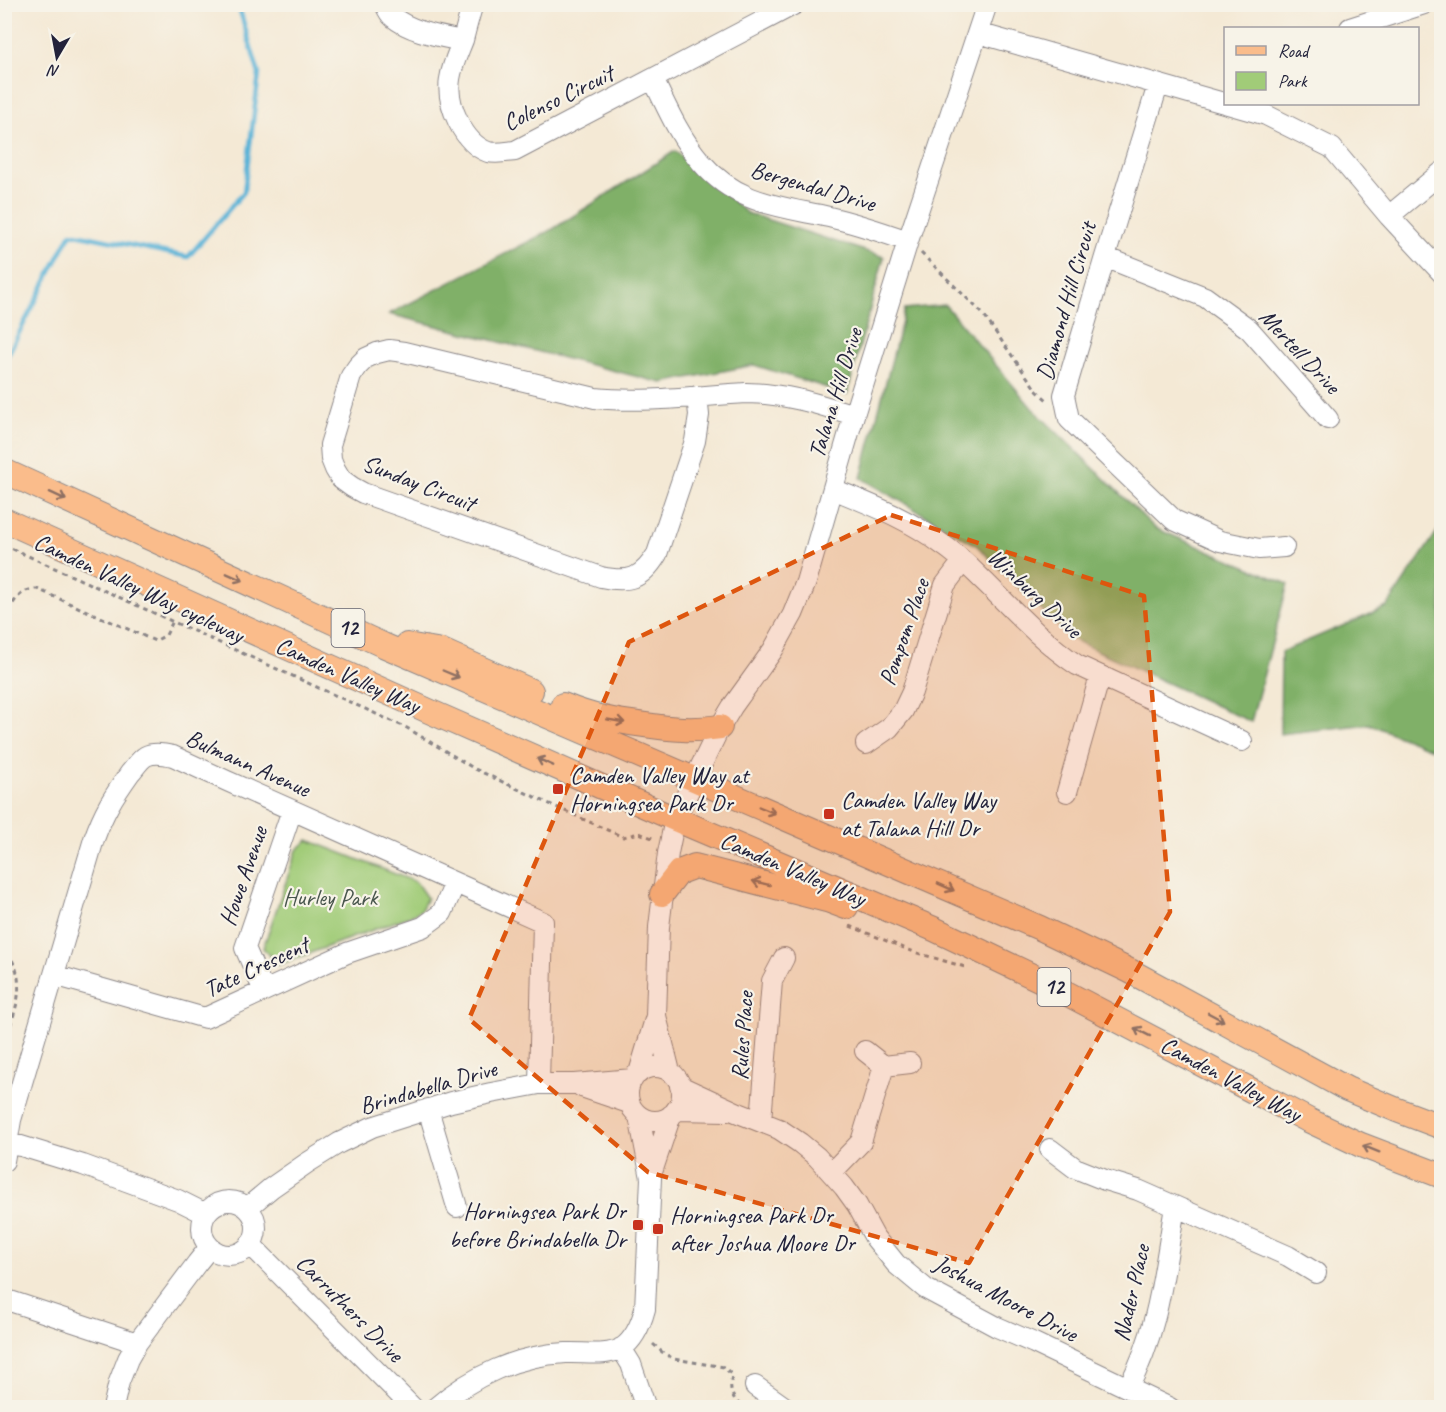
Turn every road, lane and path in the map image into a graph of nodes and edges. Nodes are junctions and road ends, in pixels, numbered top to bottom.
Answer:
1 (385, 4) edge
2 (473, 4) edge
3 (795, 4) edge
4 (987, 4) edge
5 (1424, 4) edge
6 (1353, 27) edge
7 (978, 33) junction
8 (462, 41) junction
9 (653, 79) junction
10 (1158, 85) junction
11 (1224, 99) edge
12 (1250, 105) edge
13 (1268, 109) edge
14 (1442, 172) edge
15 (1389, 216) junction
16 (908, 241) junction
17 (1105, 257) junction
18 (1442, 273) edge
19 (697, 396) junction
20 (854, 415) junction
21 (1069, 419) junction
22 (1328, 419) dead end
23 (4, 471) edge
24 (833, 489) junction
25 (4, 520) edge
26 (4, 545) edge
27 (1284, 546) dead end
28 (963, 561) junction
29 (4, 619) edge
30 (173, 621) junction
31 (383, 645) junction
32 (1100, 676) junction
33 (720, 727) junction
34 (1242, 741) dead end
35 (866, 744) dead end
36 (694, 779) junction
37 (1067, 792) dead end
38 (292, 810) junction
39 (675, 819) junction
40 (650, 837) dead end
41 (455, 883) junction
42 (662, 894) junction
43 (845, 923) dead end
44 (4, 944) edge
45 (784, 958) dead end
46 (1015, 968) junction
47 (970, 969) dead end
48 (54, 975) junction
49 (264, 991) junction
50 (656, 1016) junction
51 (4, 1043) edge
52 (865, 1051) dead end
53 (910, 1063) dead end
54 (884, 1066) junction
55 (636, 1076) junction
56 (675, 1079) junction
57 (539, 1084) junction
58 (574, 1084) junction
59 (428, 1109) junction
60 (634, 1109) junction
61 (736, 1112) junction
62 (673, 1113) junction
63 (761, 1121) junction
64 (1442, 1127) edge
65 (1050, 1149) dead end
66 (6, 1152) edge
67 (832, 1172) junction
68 (1442, 1176) edge
69 (651, 1178) junction
70 (457, 1207) dead end
71 (1175, 1207) junction
72 (247, 1208) junction
73 (206, 1214) junction
74 (250, 1244) junction
75 (210, 1247) junction
76 (1316, 1273) dead end
77 (4, 1299) edge
78 (137, 1343) junction
79 (653, 1344) dead end
80 (621, 1348) junction
81 (755, 1386) dead end
82 (1128, 1388) junction
83 (113, 1407) edge
84 (413, 1407) edge
85 (435, 1407) edge
86 (646, 1407) edge
87 (744, 1407) edge
88 (786, 1407) edge
89 (1170, 1407) edge

1 - 8 street
2 - 8 street, Colenso Circuit
3 - 9 street, Colenso Circuit
4 - 7 street, Talana Hill Drive
5 - 6 street
7 - 10 street
7 - 16 street, Talana Hill Drive
8 - 9 street, Colenso Circuit
9 - 16 street, Bergendal Drive
10 - 11 street
10 - 17 street, Diamond Hill Circuit
12 - 13 street
13 - 15 street
14 - 15 street
15 - 18 street
16 - 20 street, Talana Hill Drive
16 - 21 path
17 - 21 street, Diamond Hill Circuit
17 - 22 street, Mertell Drive
19 - 19 street, Sunday Circuit
19 - 20 street, Sunday Circuit
20 - 24 street, Talana Hill Drive
21 - 27 street
23 -> 31 main road, Camden Valley Way / 12
24 - 28 street, Winburg Drive
24 - 33 street, Talana Hill Drive
39 -> 25 main road, Camden Valley Way / 12
26 - 30 path, Camden Valley Way cycleway
28 - 32 street, Winburg Drive
28 - 35 street, Pompom Place
29 - 30 path
30 - 40 path, Camden Valley Way cycleway
31 -> 33 main road
31 -> 36 main road, Camden Valley Way / 12
32 - 34 street, Winburg Drive
32 - 37 street
33 - 36 street, Talana Hill Drive
36 - 39 street, Talana Hill Drive
36 -> 64 main road, Camden Valley Way / 12
38 - 41 street, Bulmann Avenue
38 - 48 street, Bulmann Avenue
38 - 49 street, Howe Avenue
39 - 42 street, Talana Hill Drive
39 - 46 main road, Camden Valley Way / 12
41 - 49 street, Tate Crescent
41 - 57 street, Bulmann Avenue
46 -> 42 main road
42 - 50 street, Talana Hill Drive
43 - 47 path
44 - 51 path
45 - 63 street, Rules Place
68 -> 46 main road, Camden Valley Way / 12
48 - 49 street, Tate Crescent
48 - 66 street, Bulmann Avenue
50 - 55 street
50 - 56 street
52 - 54 street
53 - 54 street
54 - 67 street
55 - 56 street
55 - 58 street, Brindabella Drive
55 - 60 street
56 - 61 street, Joshua Moore Drive
56 - 62 street
57 - 58 street, Brindabella Drive
57 - 59 street, Brindabella Drive
58 - 60 street, Brindabella Drive
59 - 70 street
59 - 72 street, Brindabella Drive
60 - 62 street
60 - 69 street
61 - 62 street, Joshua Moore Drive
61 - 63 street, Joshua Moore Drive
62 - 69 street
63 - 67 street, Joshua Moore Drive
65 - 71 street
66 - 73 street
67 - 82 street, Joshua Moore Drive
69 - 80 street
71 - 76 street
71 - 82 street, Nader Place
72 - 73 street
72 - 74 street
73 - 75 street
74 - 75 street
74 - 84 street, Carruthers Drive
75 - 78 street
77 - 78 street
78 - 83 street
79 - 87 path
80 - 85 street
80 - 86 street
81 - 88 street
82 - 89 street, Joshua Moore Drive

